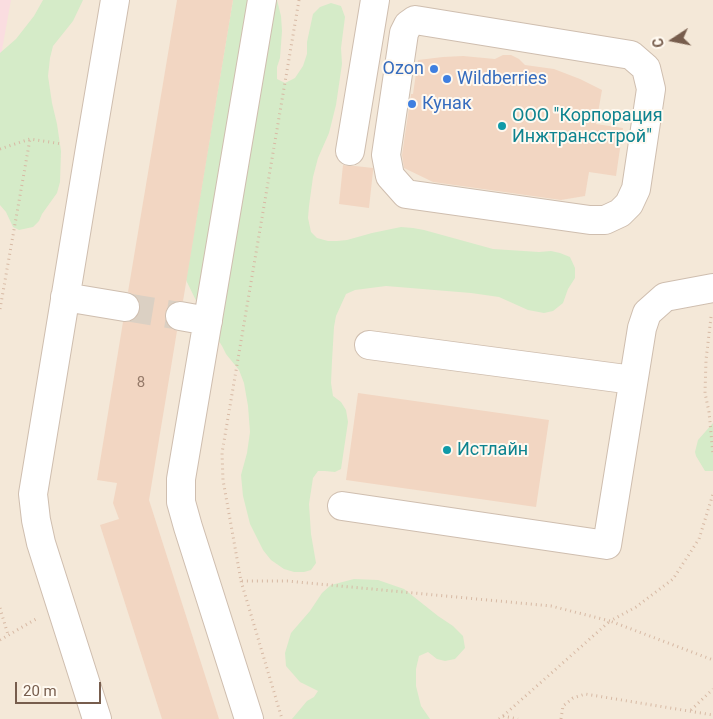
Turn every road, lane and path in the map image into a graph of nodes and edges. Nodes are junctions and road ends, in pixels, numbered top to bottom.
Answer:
1 (115, 0) edge
2 (262, 0) edge
3 (299, 0) edge
4 (375, 0) edge
5 (411, 10) edge
6 (0, 149) edge
7 (350, 151) dead end
8 (65, 297) junction
9 (712, 300) edge
10 (126, 307) tunnel mouth
11 (0, 309) edge
12 (180, 316) tunnel mouth
13 (208, 321) junction
14 (369, 345) dead end
15 (633, 380) junction
16 (713, 455) edge
17 (713, 494) edge
18 (342, 506) dead end
19 (241, 582) junction
20 (60, 605) junction
21 (0, 608) edge
22 (610, 621) junction
23 (8, 635) junction
24 (0, 640) edge
25 (713, 660) edge
26 (713, 689) edge
27 (691, 711) junction
28 (713, 715) edge
29 (503, 716) junction
30 (97, 719) edge
31 (249, 719) edge
32 (282, 719) edge
33 (499, 719) edge
34 (518, 719) edge
35 (561, 719) edge

1 - 8 lane
2 - 13 lane
3 - 19 path
4 - 7 lane
5 - 5 lane
6 - 11 path
8 - 10 lane
8 - 20 lane
9 - 15 lane
9 - 16 path
12 - 13 lane
13 - 31 lane
14 - 15 lane
15 - 18 lane
17 - 22 path
19 - 22 path
19 - 32 path
20 - 23 path
20 - 30 lane
21 - 23 path
22 - 25 path
22 - 29 path
23 - 24 path
26 - 27 path
27 - 28 path
27 - 35 path
29 - 33 path
29 - 34 path

